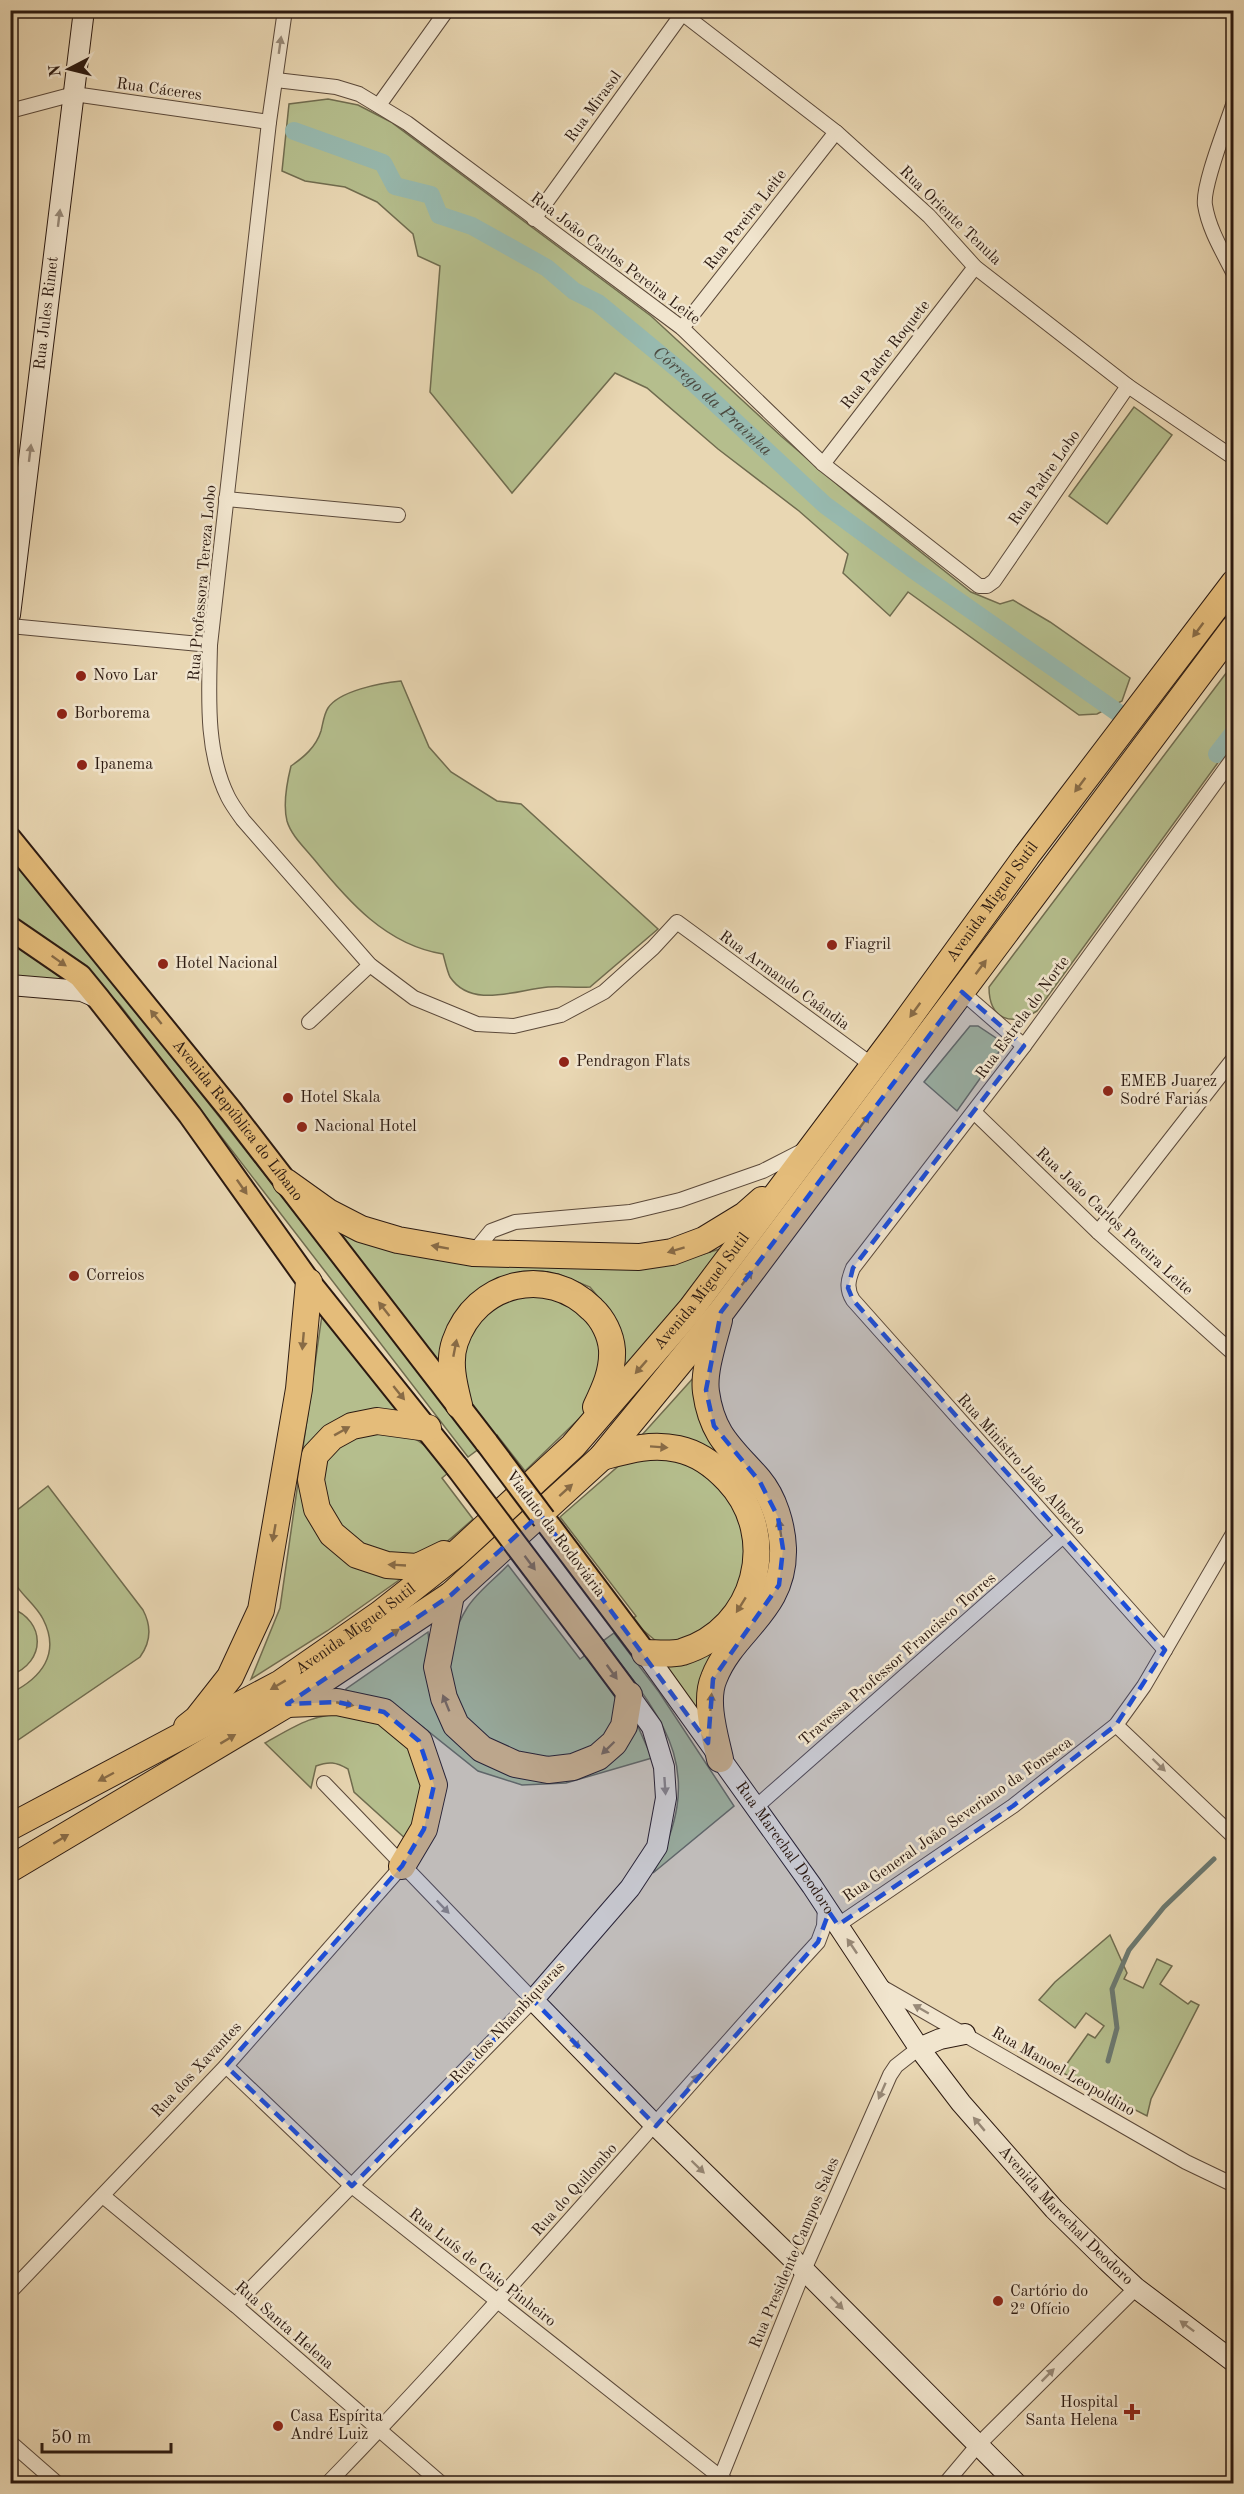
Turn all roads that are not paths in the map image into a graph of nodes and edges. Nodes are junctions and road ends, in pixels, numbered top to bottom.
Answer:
1 (84, 10) edge
2 (285, 10) edge
3 (447, 10) edge
4 (680, 12) edge
5 (276, 80) junction
6 (74, 94) junction
7 (1233, 102) edge
8 (379, 105) junction
9 (10, 111) edge
10 (269, 122) junction
11 (836, 132) junction
12 (534, 219) junction
13 (975, 267) junction
14 (1233, 274) edge
15 (682, 328) junction
16 (1128, 386) junction
17 (1233, 458) edge
18 (823, 464) junction
19 (226, 499) junction
20 (398, 514) dead end
21 (1233, 583) edge
22 (987, 586) joint
23 (10, 615) edge
24 (10, 626) edge
25 (1233, 628) edge
26 (210, 645) junction
27 (1233, 757) edge
28 (13, 839) edge
29 (677, 922) joint
30 (10, 928) edge
31 (370, 965) junction
32 (10, 985) edge
33 (962, 992) junction
34 (98, 998) junction
35 (309, 1022) dead end
36 (1024, 1046) junction
37 (1233, 1058) edge
38 (872, 1065) junction
39 (974, 1112) junction
40 (814, 1145) junction
41 (794, 1173) junction
42 (286, 1182) junction
43 (1098, 1232) junction
44 (473, 1253) junction
45 (309, 1282) junction
46 (853, 1300) joint
47 (722, 1312) junction
48 (1233, 1354) edge
49 (459, 1405) junction
50 (428, 1428) junction
51 (584, 1432) junction
52 (487, 1443) joint
53 (602, 1457) junction
54 (1233, 1532) edge
55 (1062, 1537) junction
56 (471, 1541) junction
57 (451, 1595) junction
58 (1165, 1650) junction
59 (645, 1653) junction
60 (629, 1695) junction
61 (287, 1704) junction
62 (1116, 1725) junction
63 (161, 1748) junction
64 (720, 1759) junction
65 (324, 1783) dead end
66 (756, 1808) junction
67 (10, 1827) edge
68 (1233, 1837) edge
69 (402, 1866) junction
70 (10, 1869) edge
71 (825, 1906) junction
72 (838, 1925) junction
73 (877, 1984) junction
74 (533, 2000) junction
75 (965, 2034) junction
76 (919, 2048) junction
77 (226, 2066) junction
78 (656, 2126) junction
79 (1233, 2185) edge
80 (352, 2186) junction
81 (103, 2196) junction
82 (804, 2270) junction
83 (1136, 2288) junction
84 (10, 2292) edge
85 (496, 2302) junction
86 (235, 2305) junction
87 (1233, 2361) edge
88 (380, 2430) junction
89 (10, 2442) edge
90 (977, 2445) junction
91 (723, 2481) edge
92 (58, 2484) edge
93 (327, 2484) edge
94 (442, 2484) edge
95 (945, 2484) edge
96 (1017, 2484) edge

1 - 6 main road, Rua Jules Rimet
5 -> 2 street, Rua Professora Tereza Lobo
3 - 8 street
4 - 11 street, Rua Oriente Tenula
4 - 12 street, Rua Mirasol
5 - 8 street, Rua João Carlos Pereira Leite
5 - 10 street, Rua Professora Tereza Lobo
6 - 9 street, Rua Cáceres
6 - 10 street, Rua Cáceres
23 -> 6 main road, Rua Jules Rimet
7 - 14 street
8 - 12 street, Rua João Carlos Pereira Leite
10 - 19 street, Rua Professora Tereza Lobo
11 - 13 street, Rua Oriente Tenula
11 - 15 street, Rua Pereira Leite
12 - 15 street, Rua João Carlos Pereira Leite
13 - 16 street, Rua Oriente Tenula
13 - 18 street, Rua Padre Roquete
15 - 18 street, Rua João Carlos Pereira Leite
16 - 17 street, Rua Oriente Tenula
16 - 22 street, Rua Padre Lobo
18 - 22 street, Rua João Carlos Pereira Leite
19 - 20 street
19 - 26 street, Rua Professora Tereza Lobo
21 -> 38 highway, Avenida Miguel Sutil
24 - 26 street
33 -> 25 highway, Avenida Miguel Sutil
26 - 31 street, Rua Professora Tereza Lobo
27 - 36 street, Rua Estrela do Norte
42 -> 28 main road, Avenida República do Líbano
29 - 31 street, Rua Professora Tereza Lobo
29 - 38 street, Rua Armando Caândia
30 -> 34 main road, Avenida República do Líbano
31 - 35 street
32 - 34 main road
33 - 36 street
47 -> 33 highway, Avenida Miguel Sutil
34 -> 45 main road, Avenida República do Líbano
36 - 39 street, Rua Estrela do Norte
37 - 43 street
38 - 40 highway, Avenida Miguel Sutil
39 - 43 street, Rua João Carlos Pereira Leite
39 - 46 street, Rua Estrela do Norte
40 - 41 highway, Avenida Miguel Sutil
40 - 44 street
41 -> 44 highway
41 -> 51 highway, Avenida Miguel Sutil
44 -> 42 highway
49 -> 42 main road, Avenida República do Líbano
43 - 48 street, Rua João Carlos Pereira Leite
45 -> 50 main road, Avenida República do Líbano
45 -> 63 highway
46 - 55 street, Rua Ministro João Alberto
47 - 53 highway, Avenida Miguel Sutil
64 -> 47 highway
49 -> 51 highway
49 - 52 main road, Avenida República do Líbano
56 -> 50 highway
50 -> 60 main road, Avenida República do Líbano, bridge
51 - 56 highway, Avenida Miguel Sutil
52 - 59 main road, Viaduto da Rodoviária, bridge
57 -> 53 highway, Avenida Miguel Sutil
53 -> 59 highway
54 - 58 street, Rua General João Severiano da Fonseca
55 - 58 street, Rua Ministro João Alberto
55 - 66 street, Travessa Professor Francisco Torres
56 -> 63 highway, Avenida Miguel Sutil
60 -> 57 highway
61 -> 57 highway, Avenida Miguel Sutil
58 - 62 street, Rua General João Severiano da Fonseca
59 - 64 main road, Rua Marechal Deodoro
60 -> 74 main road, Rua dos Nhambiquaras
61 -> 69 highway
70 -> 61 highway, Avenida Miguel Sutil
62 -> 68 street
62 - 72 street, Rua General João Severiano da Fonseca
63 -> 67 highway, Avenida Miguel Sutil
64 - 66 main road, Rua Marechal Deodoro
65 - 69 street
66 - 71 main road, Rua Marechal Deodoro
69 -> 74 street
69 - 77 street, Rua dos Xavantes
71 - 72 main road, Rua Marechal Deodoro
78 -> 71 street, Rua do Quilombo
73 -> 72 main road, Rua Marechal Deodoro
75 -> 73 street, Rua Manoel Leopoldino
73 - 76 main road, Rua Marechal Deodoro
74 -> 78 main road
74 - 80 street, Rua dos Nhambiquaras
75 - 76 main road
75 - 79 street, Rua Manoel Leopoldino
76 -> 82 street, Rua Presidente Campos Sales
83 -> 76 main road, Avenida Marechal Deodoro
77 - 80 street, Rua Luís de Caio Pinheiro
77 - 81 street, Rua dos Xavantes
78 -> 82 main road
78 - 85 street, Rua do Quilombo
80 - 85 street, Rua Luís de Caio Pinheiro
80 - 86 street, Rua dos Nhambiquaras
81 - 84 street, Rua dos Xavantes
81 - 86 street, Rua Santa Helena
82 -> 90 main road
82 - 91 street, Rua Presidente Campos Sales
87 -> 83 main road, Avenida Marechal Deodoro
90 -> 83 street
85 - 88 street, Rua do Quilombo
85 - 91 street, Rua Luís de Caio Pinheiro
86 - 88 street, Rua Santa Helena
88 - 93 street, Rua do Quilombo
88 - 94 street, Rua Santa Helena
89 - 92 street
90 - 95 street
90 - 96 main road

